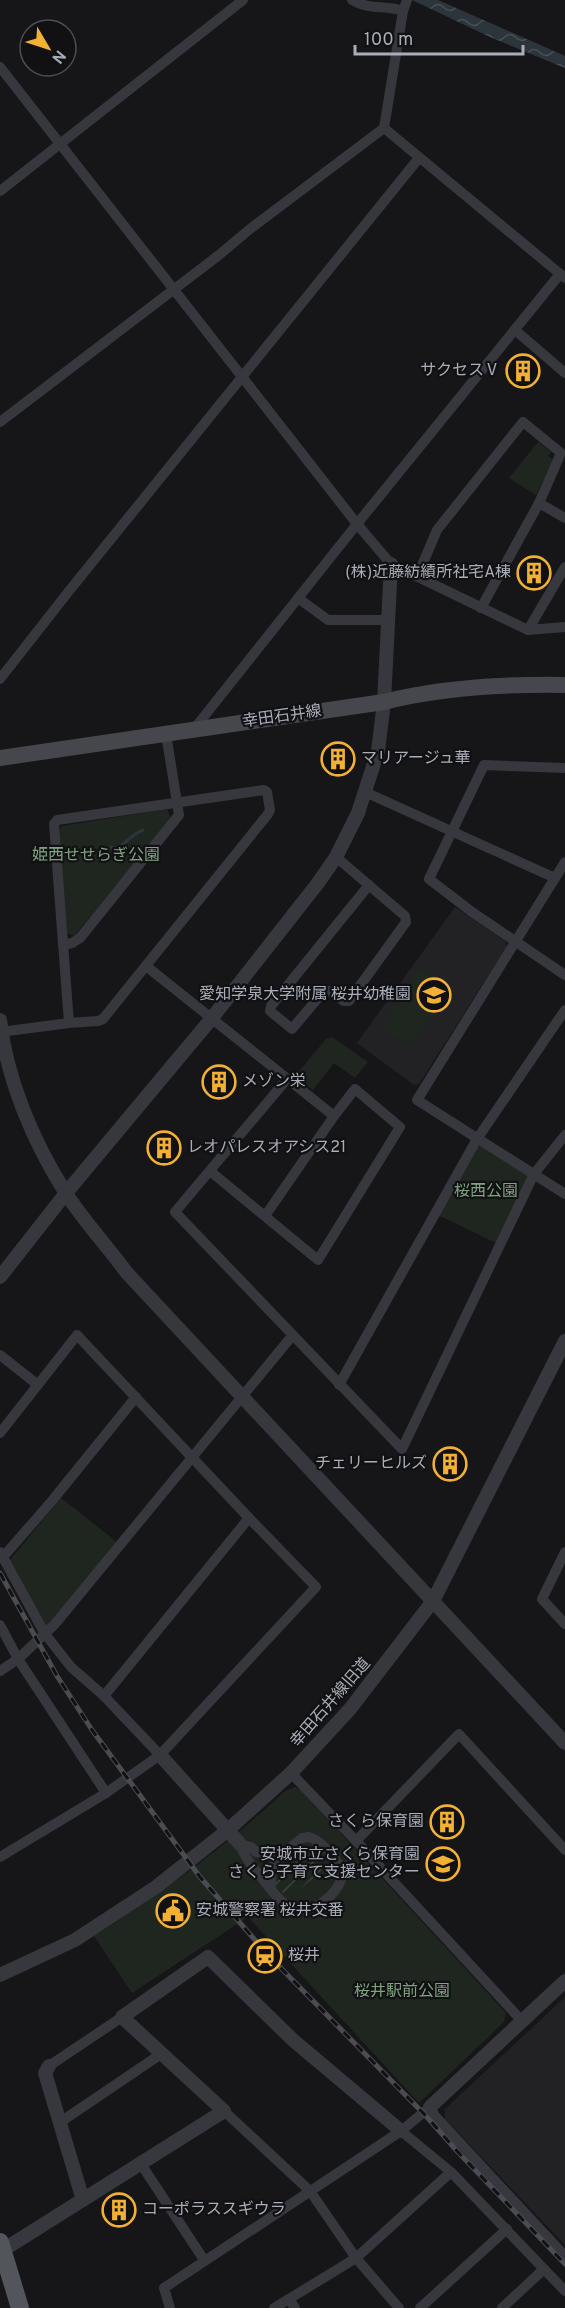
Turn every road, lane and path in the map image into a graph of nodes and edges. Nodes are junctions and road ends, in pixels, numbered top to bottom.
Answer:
1 (243, 0) edge
2 (352, 0) edge
3 (405, 5) edge
4 (0, 68) edge
5 (384, 128) junction
6 (60, 144) junction
7 (419, 158) junction
8 (0, 191) edge
9 (563, 276) edge
10 (173, 290) junction
11 (514, 330) junction
12 (565, 373) edge
13 (242, 376) junction
14 (0, 422) edge
15 (539, 503) junction
16 (565, 518) edge
17 (357, 524) junction
18 (391, 564) junction
19 (565, 567) edge
20 (417, 577) junction
21 (298, 598) junction
22 (481, 608) junction
23 (388, 620) junction
24 (565, 627) edge
25 (528, 630) junction
26 (0, 679) edge
27 (565, 685) edge
28 (384, 702) junction
29 (194, 729) junction
30 (166, 734) junction
31 (0, 758) edge
32 (565, 768) edge
33 (365, 792) junction
34 (176, 803) junction
35 (452, 830) junction
36 (336, 856) junction
37 (565, 862) edge
38 (555, 878) junction
39 (369, 885) junction
40 (516, 941) junction
41 (63, 945) junction
42 (146, 966) junction
43 (565, 975) edge
44 (565, 1010) edge
45 (212, 1018) junction
46 (69, 1023) junction
47 (0, 1028) edge
48 (287, 1079) junction
49 (334, 1116) junction
50 (565, 1135) edge
51 (477, 1139) junction
52 (210, 1171) junction
53 (534, 1174) junction
54 (66, 1193) junction
55 (565, 1194) edge
56 (265, 1216) junction
57 (0, 1277) edge
58 (292, 1336) junction
59 (565, 1341) edge
60 (0, 1355) edge
61 (38, 1384) junction
62 (339, 1385) junction
63 (243, 1396) junction
64 (136, 1397) junction
65 (0, 1433) edge
66 (193, 1458) junction
67 (249, 1518) junction
68 (565, 1552) edge
69 (1, 1555) edge
70 (433, 1601) junction
71 (565, 1624) edge
72 (0, 1625) edge
73 (45, 1634) junction
74 (18, 1659) junction
75 (0, 1671) edge
76 (104, 1696) junction
77 (565, 1743) edge
78 (160, 1755) junction
79 (291, 1773) junction
80 (106, 1793) junction
81 (228, 1830) junction
82 (356, 1841) junction
83 (240, 1844) junction
84 (565, 1850) edge
85 (280, 1856) junction
86 (0, 1857) edge
87 (272, 1890) junction
88 (0, 1975) edge
89 (565, 1981) edge
90 (122, 2017) junction
91 (522, 2021) junction
92 (161, 2054) junction
93 (49, 2066) joint
94 (430, 2107) junction
95 (224, 2110) junction
96 (59, 2123) junction
97 (401, 2131) junction
98 (141, 2164) junction
99 (451, 2172) junction
100 (310, 2191) junction
101 (83, 2200) junction
102 (507, 2229) junction
103 (565, 2256) edge
104 (3, 2257) edge
105 (356, 2258) junction
106 (204, 2260) junction
107 (544, 2269) junction
108 (565, 2291) edge
109 (292, 2303) edge
110 (20, 2308) edge
111 (170, 2308) edge
112 (274, 2308) edge
113 (399, 2308) edge
114 (420, 2308) edge
115 (502, 2308) edge

1 - 6 street
2 - 3 street
3 - 5 street
4 - 6 street
5 - 7 street
5 - 10 street
6 - 8 street
6 - 10 street
7 - 9 street
7 - 13 street
9 - 11 street
10 - 13 street
10 - 14 street
11 - 12 street
11 - 17 street
13 - 17 street
13 - 26 street
15 - 16 street
15 - 20 street
15 - 22 street
17 - 18 street
17 - 21 street
18 - 20 street
18 - 23 street
19 - 25 street
20 - 22 street
21 - 23 street
21 - 29 street
22 - 25 street
23 - 28 street
24 - 25 street
27 - 28 main road, 幸田石井線
28 - 29 main road, 幸田石井線
28 - 33 street
29 - 30 main road, 幸田石井線
30 - 31 main road, 幸田石井線
30 - 34 street
32 - 35 street
33 - 35 street
33 - 36 street
34 - 41 street
34 - 41 street
34 - 42 street
35 - 38 street
35 - 40 street
36 - 39 street
36 - 45 street
37 - 38 street
38 - 40 street
39 - 39 street
40 - 43 street
40 - 51 street
41 - 46 street
42 - 45 street
42 - 46 street
44 - 51 street
45 - 48 street
45 - 54 street
46 - 47 street
47 - 54 street
48 - 49 street
48 - 52 street
49 - 56 street
49 - 56 street
50 - 53 street
51 - 53 street
51 - 62 street
52 - 56 street
52 - 58 street
53 - 55 street
53 - 62 street
54 - 57 street
54 - 63 street
58 - 62 street
58 - 63 street
59 - 70 street, 幸田石井線旧道
60 - 61 street
61 - 64 street
61 - 65 street
63 - 66 street
63 - 70 street
64 - 66 street
64 - 69 street
66 - 67 street
66 - 73 street
67 - 76 street
67 - 78 street
68 - 71 street
69 - 73 street
70 - 77 street
70 - 79 street, 幸田石井線旧道
72 - 74 street
73 - 74 street
73 - 76 street
74 - 75 street
74 - 80 street
76 - 78 street
78 - 80 street
78 - 81 street
79 - 81 street, 幸田石井線旧道
79 - 82 street
80 - 86 street
81 - 83 street
81 - 88 street, 幸田石井線旧道
82 - 84 street
82 - 91 street
83 - 85 street
83 - 87 street
85 - 87 street
85 - 87 street
89 - 91 street
90 - 92 street
90 - 93 street
90 - 97 street
91 - 94 street
92 - 95 street
92 - 96 street
93 - 96 street
94 - 97 street
94 - 103 street
95 - 98 street
95 - 100 street
96 - 101 street
97 - 99 street
97 - 100 street
98 - 101 street
98 - 106 street
99 - 102 street
99 - 105 street
100 - 105 street
100 - 106 street
101 - 104 street
102 - 107 street
102 - 114 street
104 - 110 main road
105 - 109 street
105 - 113 street
106 - 111 street
107 - 108 street
107 - 115 street
109 - 112 street

